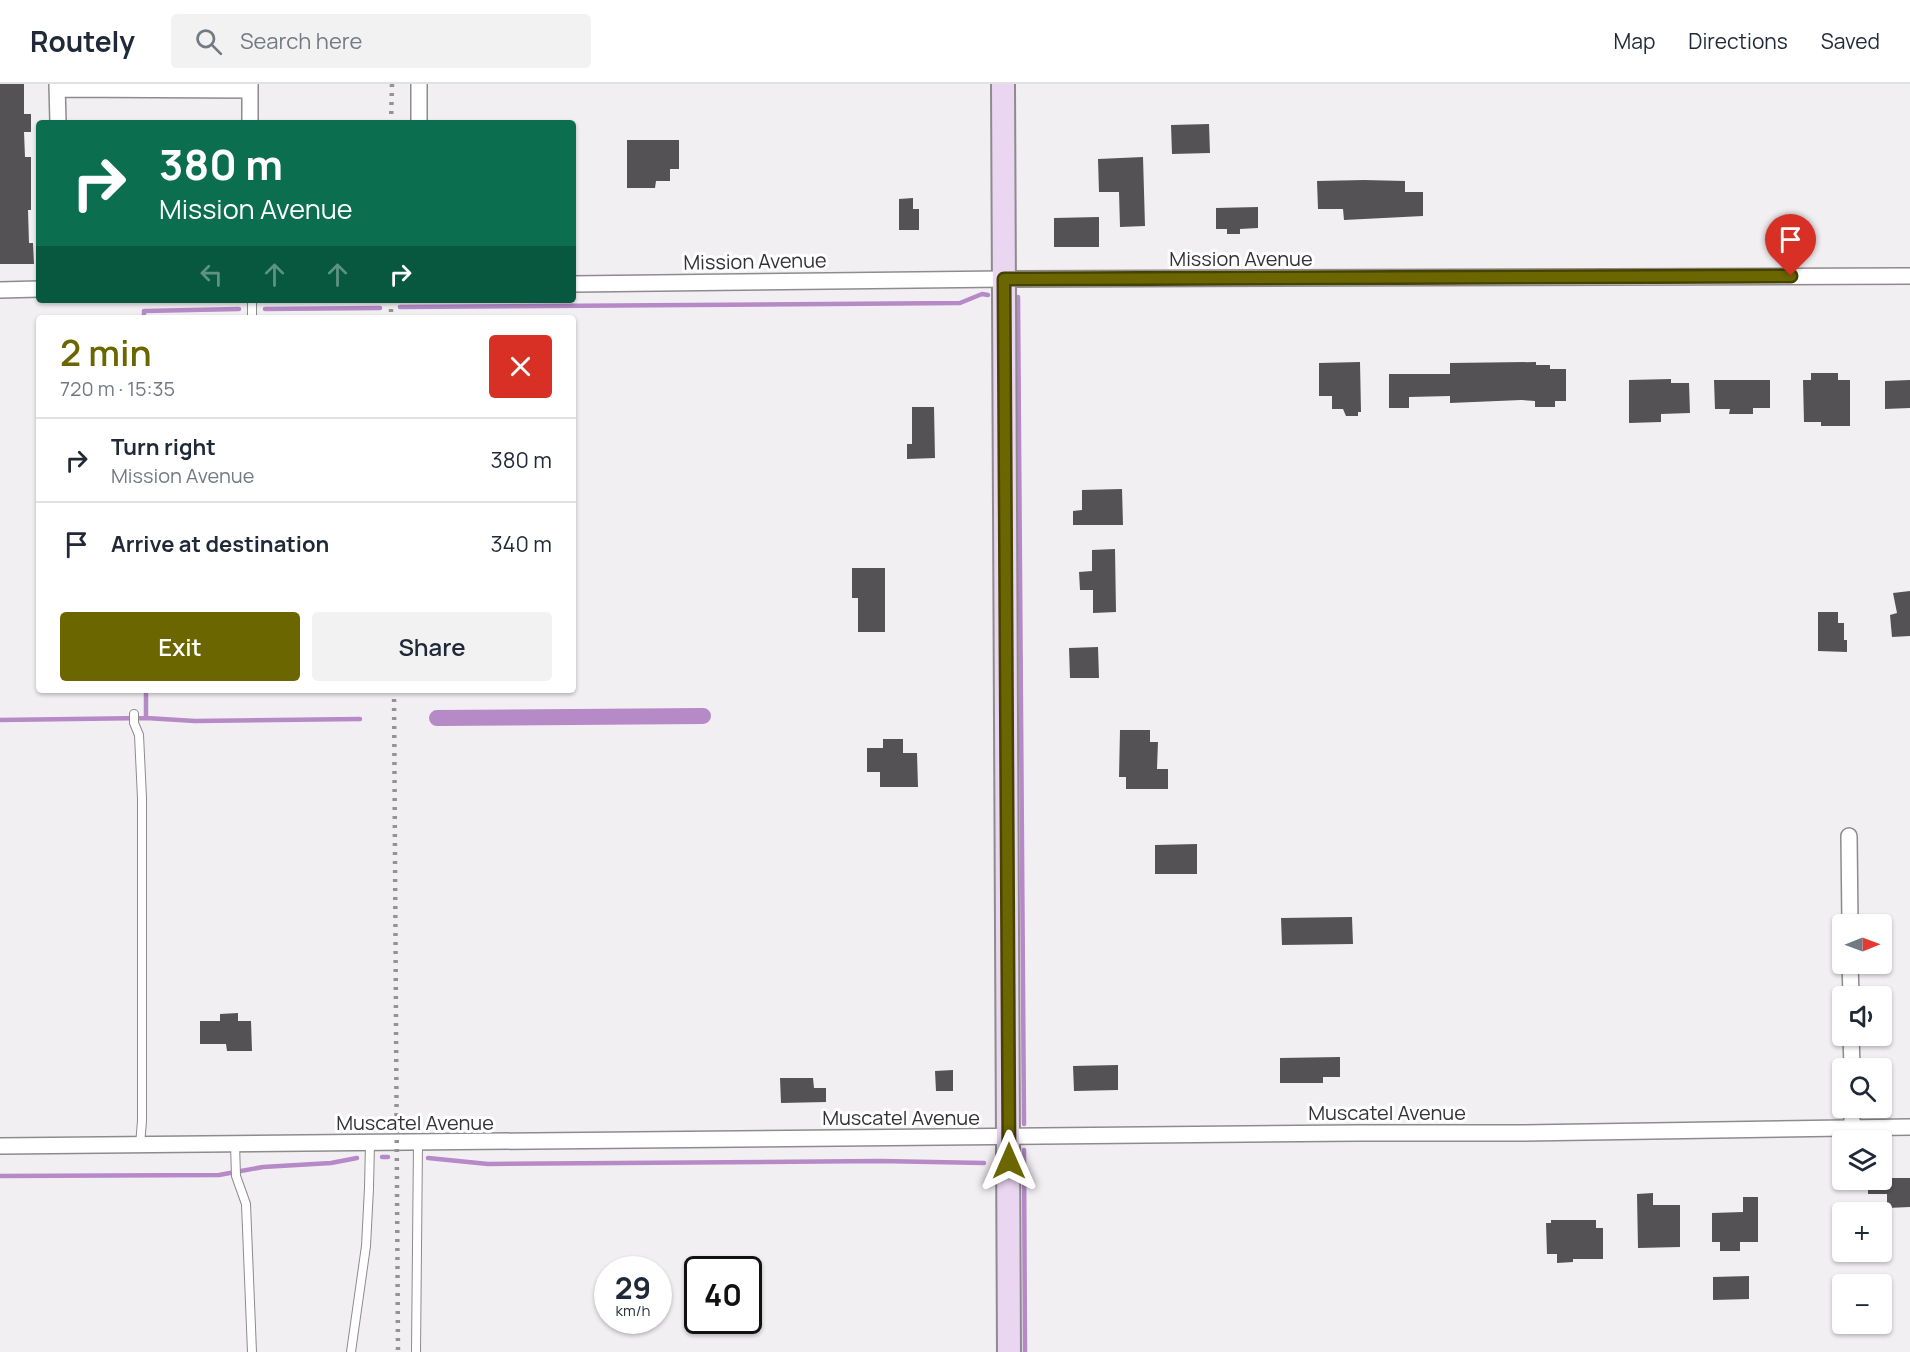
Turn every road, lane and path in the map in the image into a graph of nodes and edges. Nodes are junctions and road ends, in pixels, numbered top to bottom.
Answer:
1 (418, 84) edge
2 (1003, 84) edge
3 (57, 87) edge
4 (164, 87) edge
5 (250, 87) edge
6 (58, 120) edge
7 (250, 120) edge
8 (419, 120) edge
9 (1910, 276) edge
10 (1004, 279) junction
11 (576, 284) edge
12 (36, 289) edge
13 (0, 290) edge
14 (134, 714) dead end
15 (1849, 836) dead end
16 (1850, 914) edge
17 (1852, 1118) edge
18 (1910, 1127) edge
19 (1852, 1128) junction
20 (1008, 1137) junction
21 (369, 1143) junction
22 (418, 1143) junction
23 (235, 1144) junction
24 (140, 1145) junction
25 (0, 1146) edge
26 (252, 1352) edge
27 (351, 1352) edge
28 (416, 1352) edge
29 (1009, 1352) edge

1 - 8 street
2 - 10 street
3 - 4 street
3 - 6 street
4 - 5 street
5 - 7 street
9 - 10 street, Mission Avenue
10 - 11 street, Mission Avenue
10 - 20 street
12 - 13 street
14 - 24 lane
15 - 16 street
17 - 19 street
18 - 19 street, Muscatel Avenue
19 - 20 street, Muscatel Avenue
20 - 22 street, Muscatel Avenue
20 - 29 street
21 - 22 street, Muscatel Avenue
21 - 23 street, Muscatel Avenue
21 - 27 lane
22 - 28 lane
23 - 24 street, Muscatel Avenue
23 - 26 lane
24 - 25 street, Muscatel Avenue

